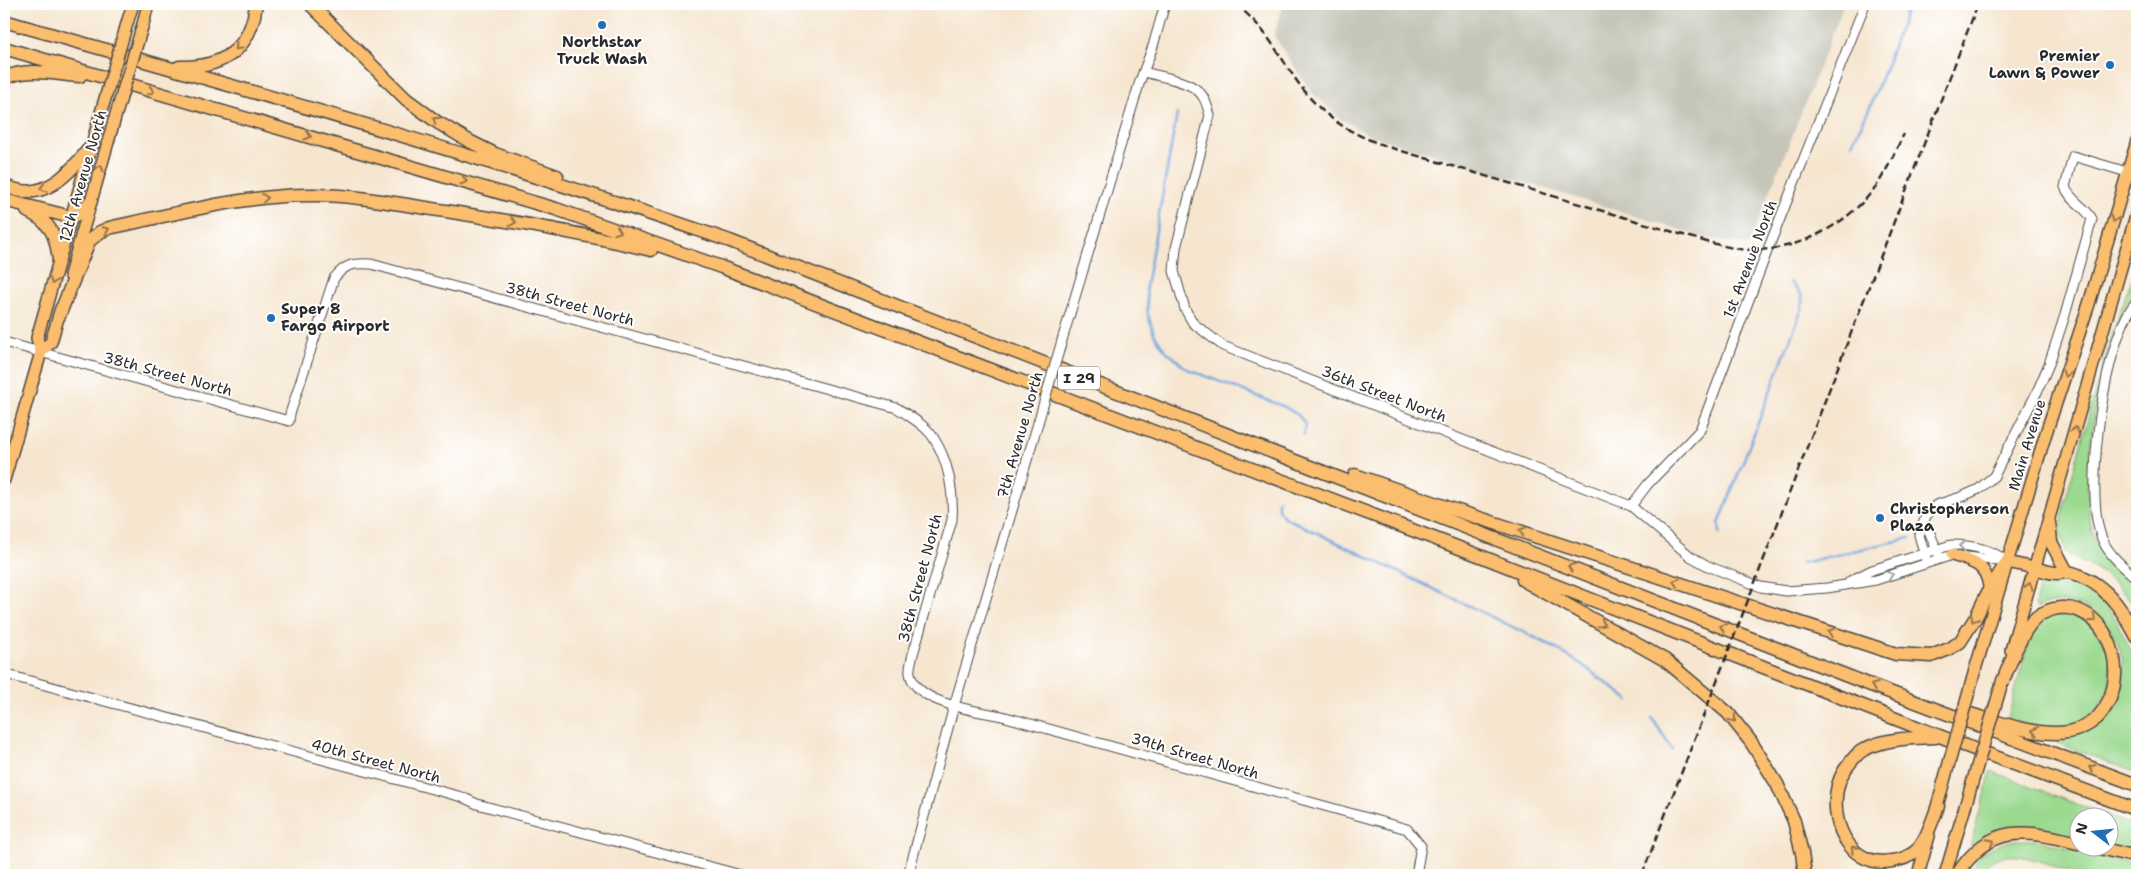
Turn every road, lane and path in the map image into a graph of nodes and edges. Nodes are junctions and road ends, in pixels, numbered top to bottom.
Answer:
1 (134, 4) edge
2 (148, 4) edge
3 (256, 4) edge
4 (310, 4) edge
5 (1165, 4) edge
6 (1865, 4) edge
7 (4, 21) edge
8 (4, 48) edge
9 (166, 67) junction
10 (1144, 72) junction
11 (4, 78) edge
12 (114, 80) junction
13 (2137, 141) edge
14 (92, 145) junction
15 (2132, 174) edge
16 (4, 185) edge
17 (607, 198) junction
18 (4, 201) edge
19 (91, 201) junction
20 (2137, 212) edge
21 (71, 217) junction
22 (59, 260) junction
23 (720, 267) junction
24 (2137, 300) edge
25 (59, 316) junction
26 (4, 342) edge
27 (41, 352) junction
28 (1265, 449) junction
29 (4, 480) edge
30 (1631, 506) junction
31 (2049, 522) junction
32 (1922, 526) junction
33 (1936, 549) junction
34 (1923, 553) junction
35 (1952, 556) junction
36 (1483, 558) junction
37 (1940, 559) junction
38 (2007, 562) junction
39 (1927, 563) junction
40 (2034, 568) junction
41 (2067, 572) junction
42 (2137, 579) edge
43 (1842, 585) junction
44 (1989, 590) junction
45 (1990, 618) junction
46 (2137, 637) edge
47 (4, 674) edge
48 (2002, 683) junction
49 (1898, 695) junction
50 (954, 706) junction
51 (1942, 737) junction
52 (2137, 785) edge
53 (1938, 806) junction
54 (2137, 810) edge
55 (2068, 841) edge
56 (2118, 852) edge
57 (2137, 857) edge
58 (742, 875) edge
59 (908, 875) edge
60 (1416, 875) edge
61 (1805, 875) edge
62 (1918, 875) edge
63 (1945, 875) edge
64 (1957, 875) edge

1 - 14 main road, 12th Avenue North, bridge
19 -> 2 main road, 12th Avenue North, bridge
3 -> 9 highway
17 -> 4 highway
5 - 10 street, 7th Avenue North
6 - 30 street, 1st Avenue North
7 - 9 highway, I 29
8 - 12 highway, I 29
9 - 17 highway, I 29
10 - 30 street, 36th Street North
10 - 50 street, 7th Avenue North, bridge
11 - 12 highway
12 -> 23 highway, I 29
13 - 15 main road, Main Avenue
14 -> 16 highway
14 - 21 main road, 12th Avenue North
15 - 32 street
15 -> 38 main road, Main Avenue
17 - 28 highway, I 29
18 - 21 highway
18 - 22 highway
19 - 21 highway
19 - 25 main road, 12th Avenue North
31 -> 20 main road
21 - 22 main road, 12th Avenue North
22 -> 27 main road, 12th Avenue North
25 -> 23 highway
23 - 36 highway, I 29
24 - 42 street
25 - 27 main road, 12th Avenue North
26 - 27 street, 38th Street North
27 - 29 main road, 12th Avenue North
27 - 50 street, 38th Street North
44 -> 28 highway
49 -> 28 highway, I 29
30 - 43 street, 36th Street North
31 - 40 main road
31 - 41 highway
32 - 33 street
32 - 34 street
33 - 34 street, 36th Street North
33 - 37 street
38 -> 33 street, 36th Street North
34 - 39 street
34 - 43 street, 36th Street North
35 - 37 street, 36th Street North
35 - 38 street, 36th Street North
35 - 44 main road
36 - 51 highway, I 29
36 -> 61 highway
37 - 39 street, 36th Street North
38 - 40 main road
38 - 44 highway
38 - 45 main road, Main Avenue
43 -> 39 street, 36th Street North
40 - 41 highway
48 -> 40 main road
41 - 46 highway
44 - 45 main road
45 - 53 main road, Main Avenue, bridge
47 - 58 street, 40th Street North
48 -> 49 highway
48 - 63 main road, bridge
52 -> 49 highway, I 29
50 - 59 street, 7th Avenue North
50 - 60 street, 39th Street North
53 -> 51 highway
51 - 54 highway, I 29
53 - 62 main road, Main Avenue
64 -> 55 highway
56 - 57 highway

